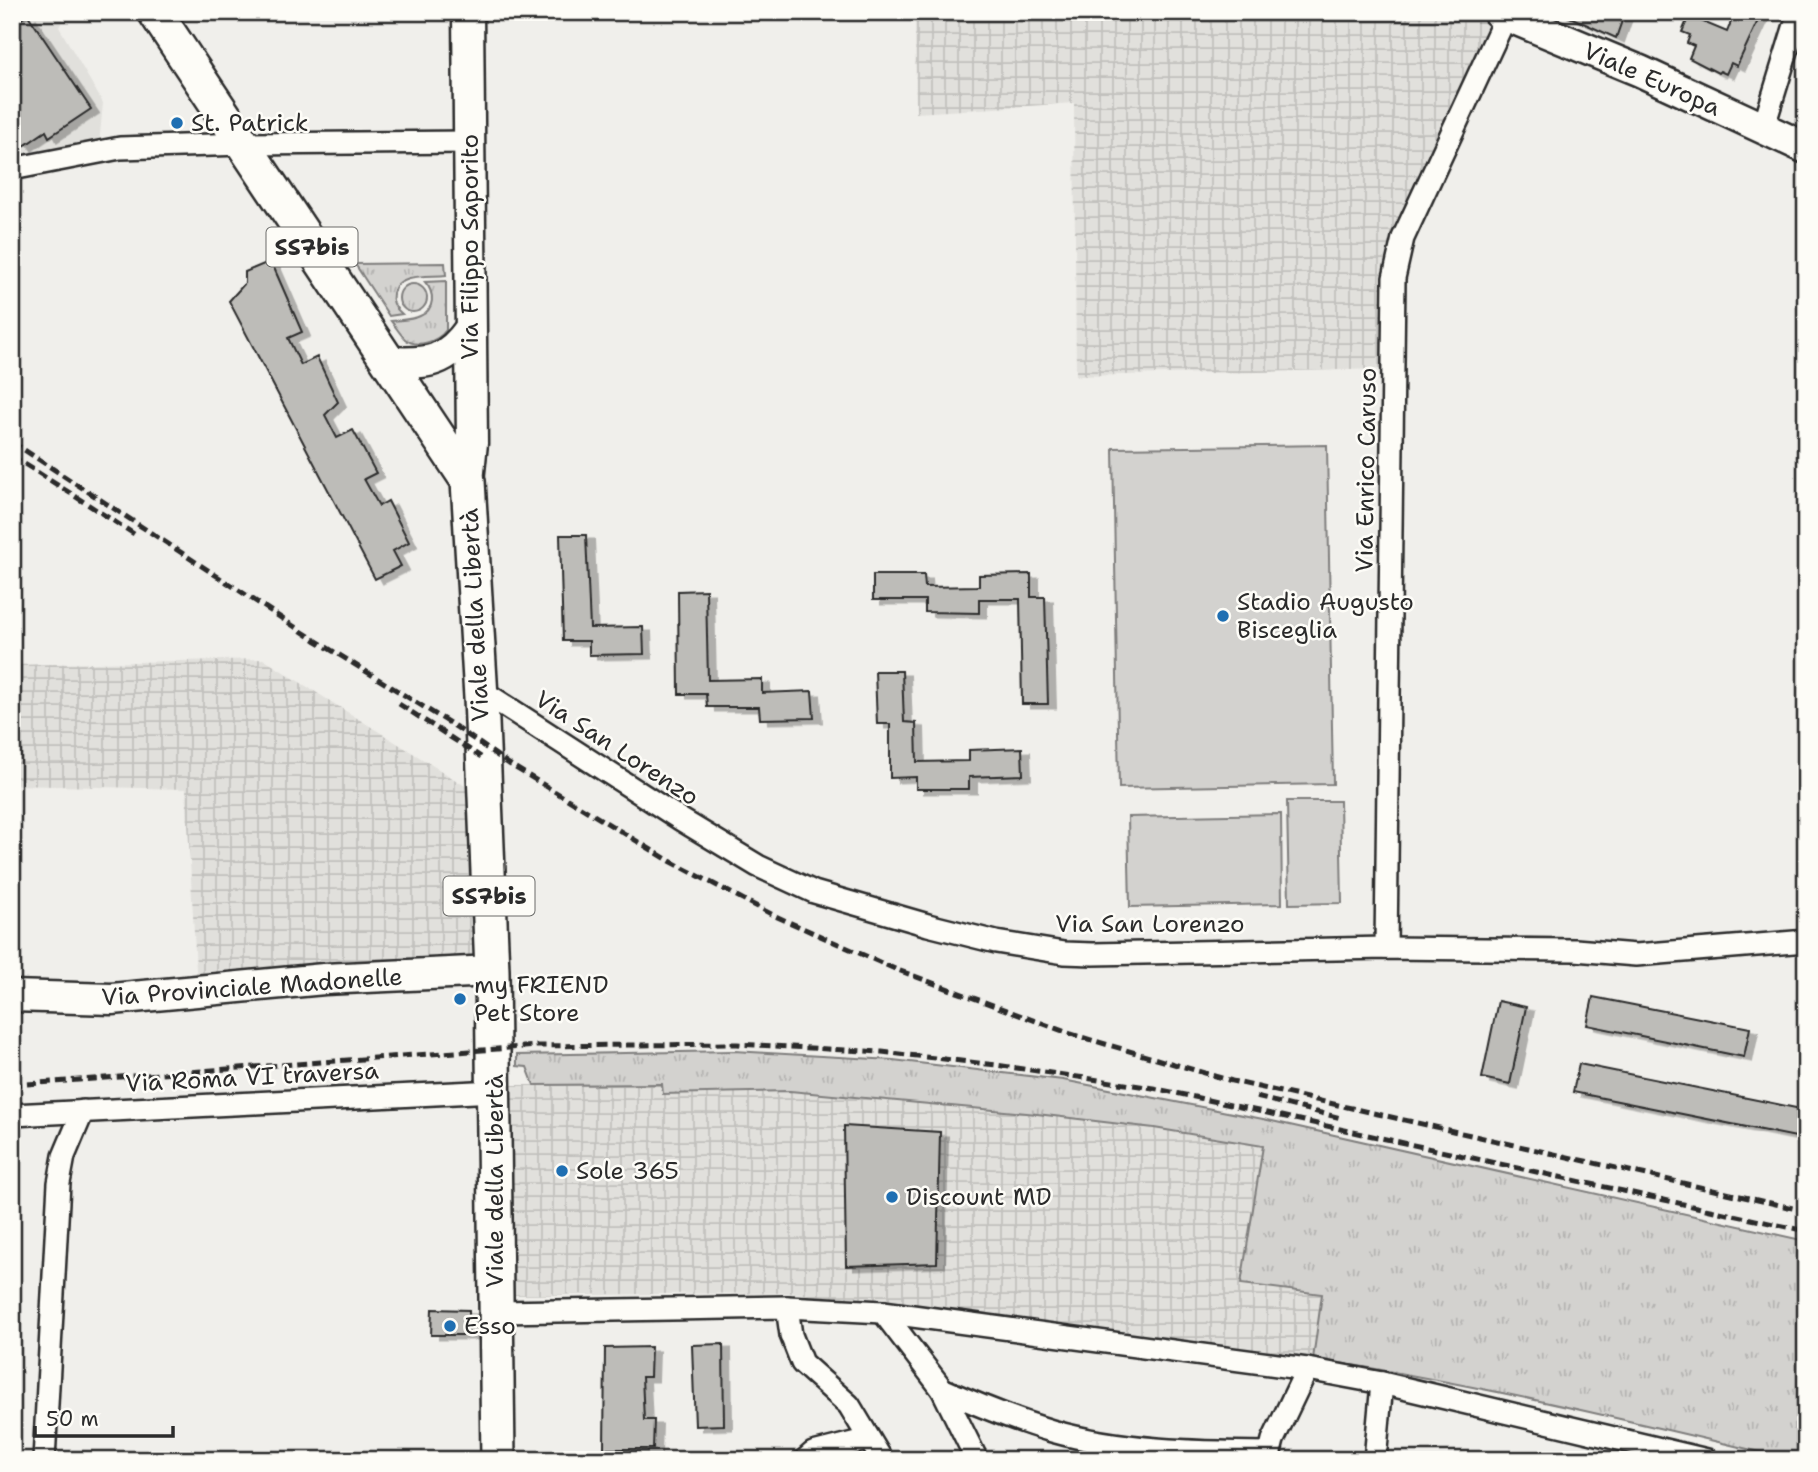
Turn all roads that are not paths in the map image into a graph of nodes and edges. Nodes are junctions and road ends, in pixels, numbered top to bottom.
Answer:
1 (155, 12) edge
2 (468, 12) edge
3 (1799, 12) edge
4 (1515, 16) edge
5 (1763, 130) junction
6 (469, 142) junction
7 (243, 144) junction
8 (1806, 148) edge
9 (12, 169) edge
10 (470, 329) junction
11 (389, 362) junction
12 (468, 481) junction
13 (491, 707) junction
14 (1806, 942) edge
15 (1386, 948) junction
16 (492, 971) junction
17 (12, 996) edge
18 (495, 1091) junction
19 (83, 1111) junction
20 (12, 1115) edge
21 (787, 1307) junction
22 (495, 1312) junction
23 (883, 1312) junction
24 (1307, 1369) junction
25 (1382, 1383) junction
26 (942, 1389) junction
27 (869, 1438) junction
28 (1269, 1456) edge
29 (44, 1460) edge
30 (498, 1460) edge
31 (805, 1460) edge
32 (882, 1460) edge
33 (977, 1460) edge
34 (1375, 1460) edge
35 (1707, 1460) edge

1 - 7 main road, Viale della Libertà / SS7bis
2 - 6 main road, Via Filippo Saporito
3 - 5 street
4 - 5 main road, Viale Europa
4 - 15 street, Via Enrico Caruso
5 - 8 main road, Viale Europa
6 - 7 street
6 - 10 main road, Via Filippo Saporito
7 - 9 street
7 - 11 main road, Viale della Libertà / SS7bis
10 - 11 main road
10 - 12 main road, Via Filippo Saporito
11 - 12 main road, Viale della Libertà / SS7bis
12 - 13 main road, Viale della Libertà / SS7bis
13 - 15 street, Via San Lorenzo
13 - 16 main road, Viale della Libertà / SS7bis
14 - 15 street, Via San Lorenzo
16 - 17 main road, Via Provinciale Madonelle
16 - 18 main road, Viale della Libertà / SS7bis
18 - 19 street, Via Roma VI traversa
18 - 22 main road, Viale della Libertà / SS7bis
19 - 20 street, Via Roma VI traversa
19 - 29 street
21 - 22 street
21 - 23 street
21 - 27 street
22 - 30 main road, SS7bis
23 - 24 street
23 - 26 street
24 - 25 street
24 - 28 street
25 - 34 street
25 - 35 street
26 - 28 street
26 - 33 street
27 - 31 street
27 - 32 street

